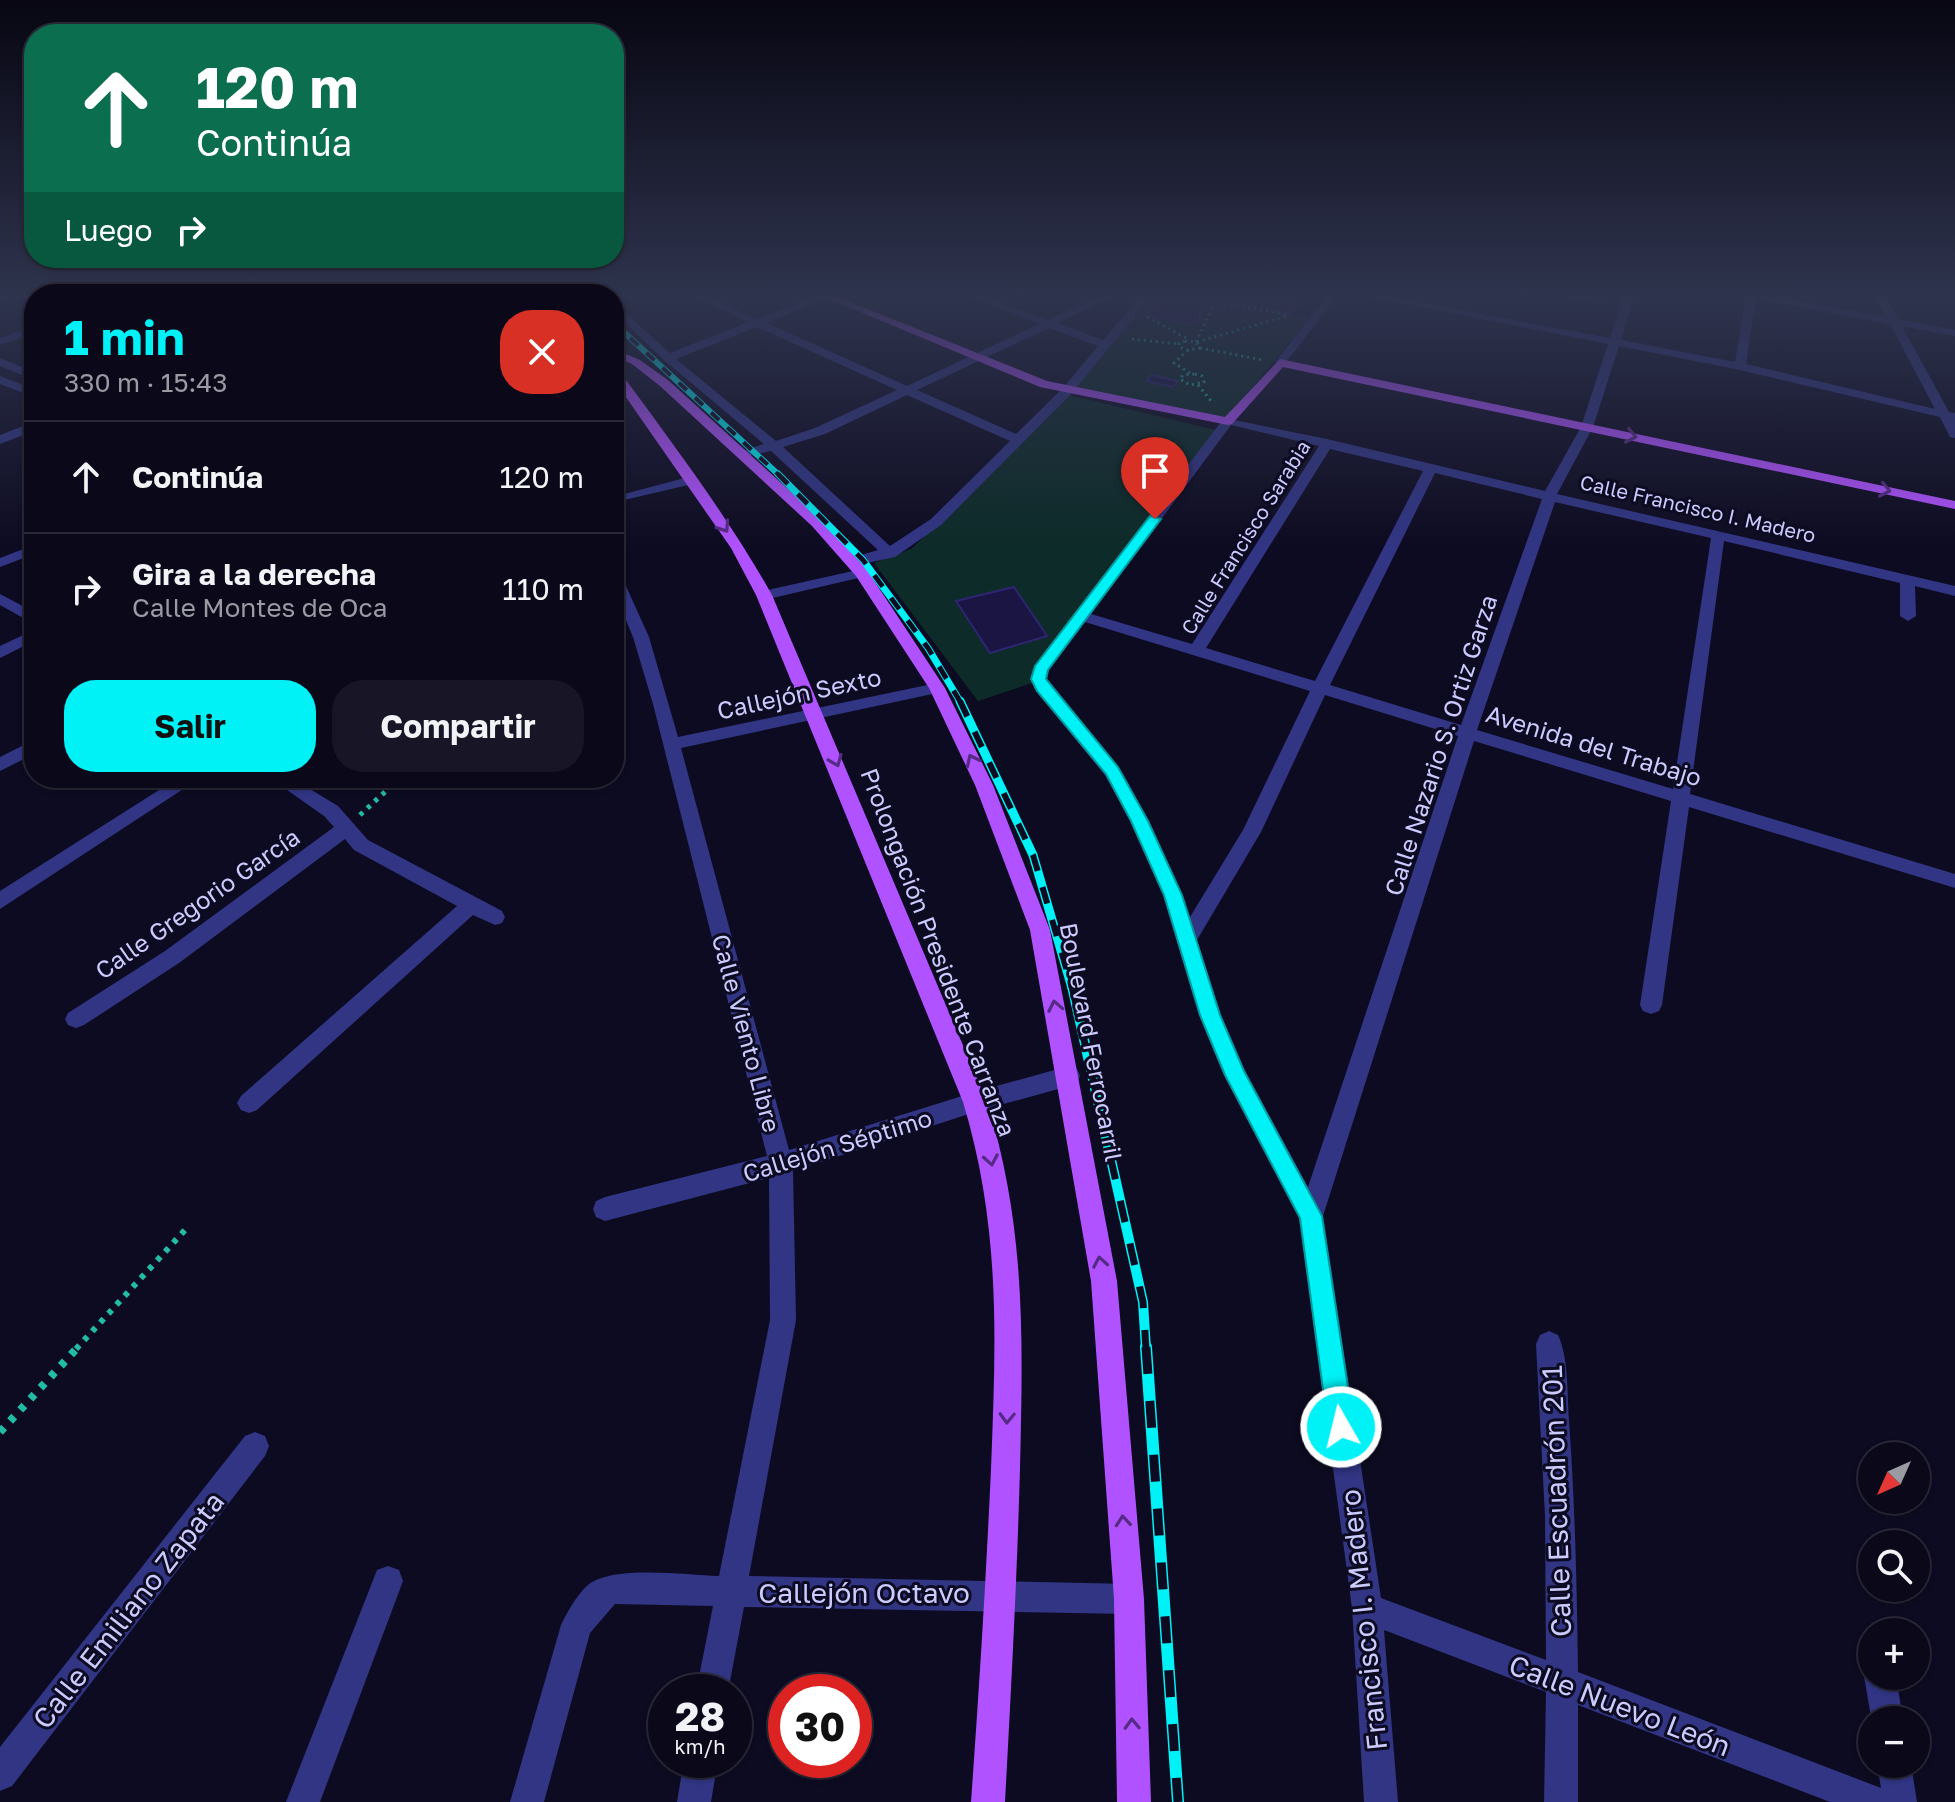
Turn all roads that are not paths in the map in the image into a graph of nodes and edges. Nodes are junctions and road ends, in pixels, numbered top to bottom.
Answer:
1 (660, 380) edge
2 (695, 380) edge
3 (884, 380) edge
4 (928, 380) edge
5 (1035, 380) edge
6 (1076, 380) edge
7 (1265, 380) edge
8 (1362, 380) edge
9 (1603, 380) edge
10 (1799, 380) edge
11 (1929, 380) edge
12 (3, 384) edge
13 (624, 386) edge
14 (24, 390) edge
15 (906, 390) junction
16 (1068, 390) junction
17 (1950, 416) edge
18 (1228, 421) junction
19 (1587, 427) junction
20 (24, 430) edge
21 (1955, 434) edge
22 (0, 440) edge
23 (1018, 440) junction
24 (1327, 443) junction
25 (774, 446) junction
26 (744, 455) junction
27 (1432, 467) junction
28 (692, 480) junction
29 (1550, 495) junction
30 (624, 496) dead end
31 (1955, 505) edge
32 (1718, 536) junction
33 (24, 553) edge
34 (890, 554) junction
35 (0, 563) edge
36 (858, 568) junction
37 (1907, 580) junction
38 (1955, 591) edge
39 (764, 595) junction
40 (624, 598) edge
41 (0, 599) edge
42 (24, 613) edge
43 (1082, 616) junction
44 (1908, 616) dead end
45 (24, 640) edge
46 (1196, 651) junction
47 (0, 653) edge
48 (937, 688) junction
49 (1320, 688) junction
50 (816, 714) junction
51 (1467, 734) junction
52 (671, 744) junction
53 (24, 752) edge
54 (0, 765) edge
55 (175, 788) edge
56 (295, 788) edge
57 (1679, 798) junction
58 (346, 828) junction
59 (1955, 881) edge
60 (0, 901) edge
61 (471, 905) junction
62 (495, 917) dead end
63 (1186, 941) junction
64 (1651, 1005) dead end
65 (76, 1019) dead end
66 (1069, 1076) junction
67 (975, 1102) junction
68 (249, 1103) dead end
69 (781, 1164) junction
70 (605, 1209) dead end
71 (1311, 1216) junction
72 (1549, 1344) dead end
73 (255, 1446) dead end
74 (388, 1581) dead end
75 (729, 1592) junction
76 (1001, 1592) junction
77 (1129, 1599) junction
78 (1367, 1608) junction
79 (715, 1674) edge
80 (1562, 1683) junction
81 (0, 1774) edge
82 (698, 1778) edge
83 (1896, 1778) edge
84 (303, 1802) edge
85 (527, 1802) edge
86 (694, 1802) edge
87 (988, 1802) edge
88 (1134, 1802) edge
89 (1381, 1802) edge
90 (1561, 1802) edge
91 (1874, 1802) edge
92 (1900, 1802) edge

1 - 26 main road, Boulevard Ferrocarril
2 - 25 street
3 - 15 street
4 - 15 street
5 - 16 main road, Calle Francisco I. Madero
6 - 16 street
7 - 18 main road
8 - 19 main road
9 - 19 street, Calle Nazario S. Ortiz Garza
10 - 17 street
11 - 17 street
12 - 14 street
13 - 28 main road, Prolongación Presidente Carranza
15 - 23 street
15 - 25 street
16 - 18 main road, Calle Francisco I. Madero
16 - 23 street
17 - 21 street
18 - 24 street, Calle Francisco I. Madero
18 - 43 street
19 - 29 street, Calle Nazario S. Ortiz Garza
19 -> 31 main road
20 - 22 street
23 - 34 street
24 - 27 street, Calle Francisco I. Madero
24 - 46 street, Calle Francisco Sarabia
25 - 26 street
25 - 34 street
26 - 36 main road, Boulevard Ferrocarril
27 - 29 street, Calle Francisco I. Madero
27 - 49 street
28 - 30 street
28 -> 39 main road, Prolongación Presidente Carranza
29 - 32 street, Calle Francisco I. Madero
29 - 51 street, Calle Nazario S. Ortiz Garza
32 - 37 street, Calle Francisco I. Madero
32 - 57 street
33 - 35 street
34 - 36 street
36 - 39 street
36 - 48 main road, Boulevard Ferrocarril
37 - 38 street, Calle Francisco I. Madero
37 - 44 street
39 - 50 main road, Prolongación Presidente Carranza
40 - 52 street, Calle Viento Libre
41 - 42 street
43 - 46 street, Avenida del Trabajo
43 - 63 street, Francisco I. Madero
45 - 47 street
46 - 49 street, Avenida del Trabajo
48 - 50 street, Callejón Sexto
66 -> 48 main road, Boulevard Ferrocarril
49 - 51 street, Avenida del Trabajo
49 - 63 street
50 - 52 street, Callejón Sexto
50 -> 67 main road, Prolongación Presidente Carranza
51 - 57 street, Avenida del Trabajo
51 - 71 street, Calle Nazario S. Ortiz Garza
52 - 69 street, Calle Viento Libre
53 - 54 street
55 - 60 street
56 - 58 street
57 - 59 street, Avenida del Trabajo
57 - 64 street
58 - 61 street
58 - 65 street, Calle Gregorio García
61 - 62 street
61 - 68 street
63 - 71 street, Francisco I. Madero
66 - 67 street, Callejón Séptimo
77 -> 66 main road, Boulevard Ferrocarril
67 - 69 street, Callejón Séptimo
67 -> 76 main road, Prolongación Presidente Carranza
69 - 70 street, Callejón Séptimo
69 - 75 street, Calle Viento Libre
71 - 78 street, Francisco I. Madero
72 - 80 street, Calle Escuadrón 201
73 - 81 street, Calle Emiliano Zapata
74 - 84 street
75 - 76 street, Callejón Octavo
75 - 79 street, Calle Viento Libre
75 - 85 street, Callejón Octavo
76 - 77 street, Callejón Octavo
76 - 87 main road, Prolongación Presidente Carranza
88 -> 77 main road, Boulevard Ferrocarril
78 - 80 street, Calle Nuevo León
78 - 89 street, Francisco I. Madero
80 - 90 street, Calle Escuadrón 201
80 - 91 street, Calle Nuevo León
82 - 86 street
83 - 92 street

